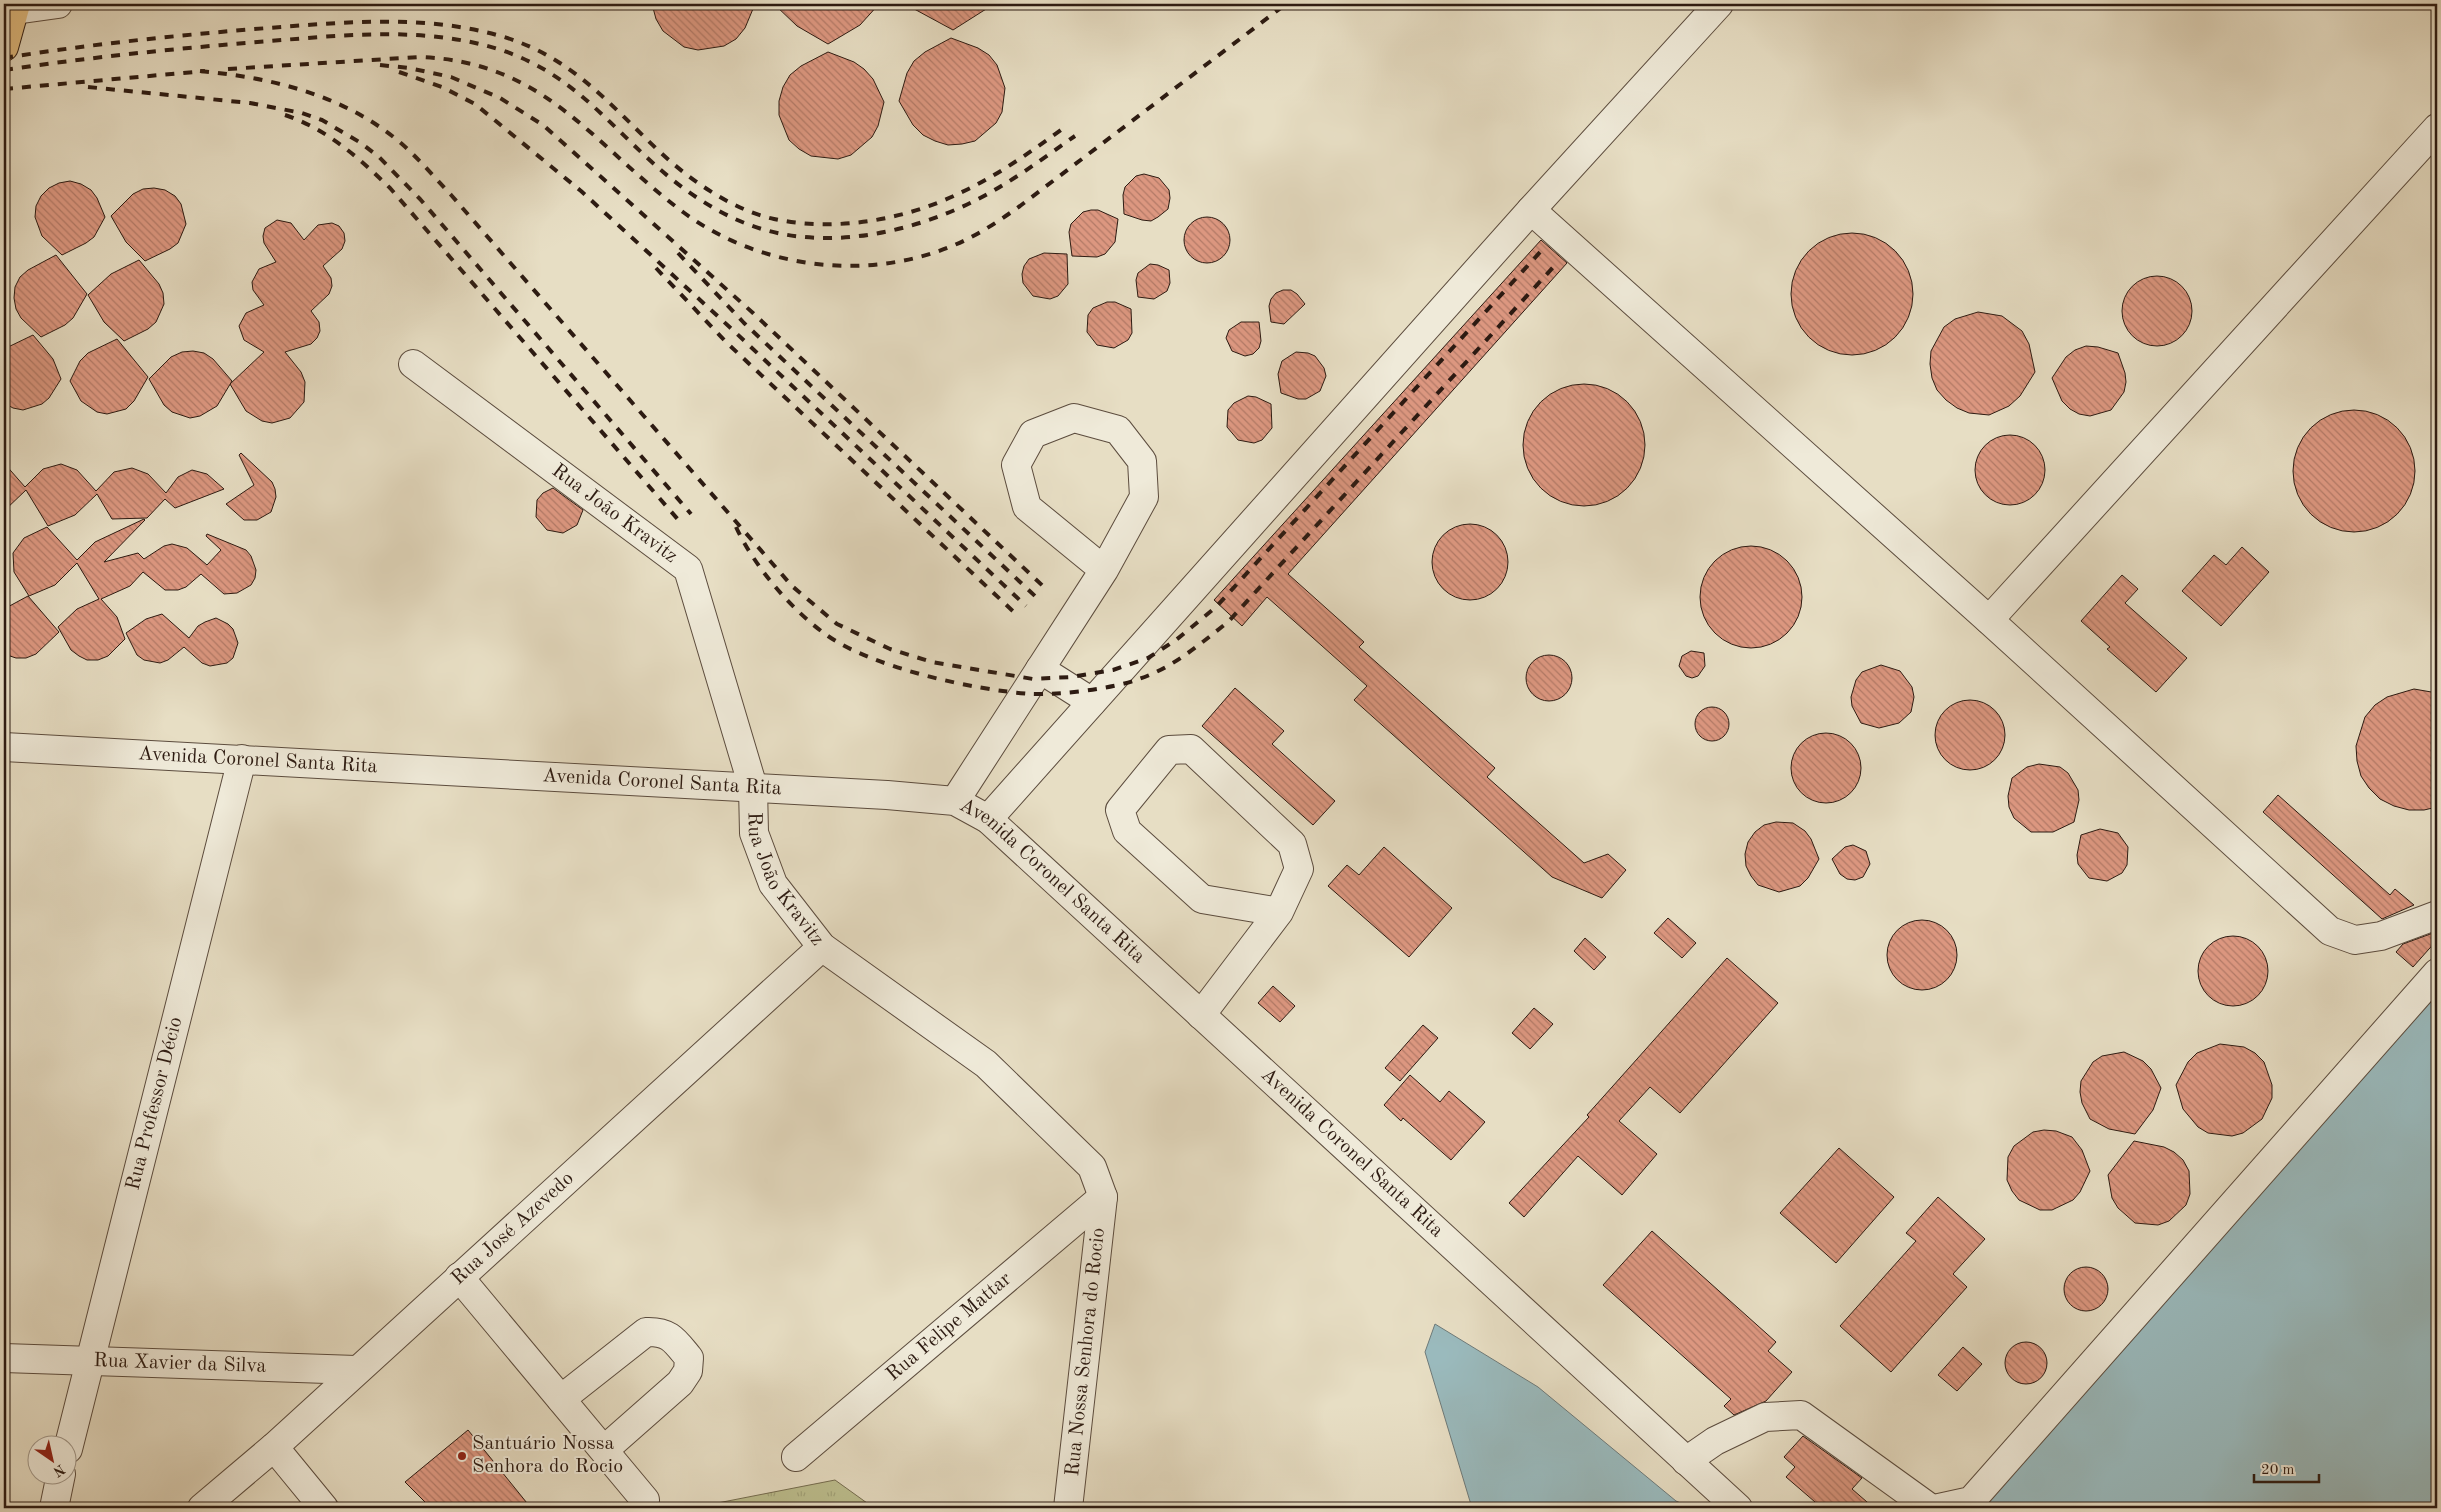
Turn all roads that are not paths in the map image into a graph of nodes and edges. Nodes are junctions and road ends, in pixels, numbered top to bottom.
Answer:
1 (58, 4) edge
2 (1719, 4) edge
3 (15, 7) edge
4 (4, 47) edge
5 (2437, 128) edge
6 (1531, 210) junction
7 (413, 364) dead end
8 (1104, 570) junction
9 (1989, 620) junction
10 (1040, 669) junction
11 (1092, 702) junction
12 (4, 747) edge
13 (242, 758) junction
14 (753, 787) junction
15 (955, 801) junction
16 (988, 819) junction
17 (1279, 912) junction
18 (2437, 915) edge
19 (822, 946) junction
20 (2437, 974) edge
21 (1200, 1015) junction
22 (1103, 1197) junction
23 (460, 1277) junction
24 (4, 1358) edge
25 (88, 1362) junction
26 (356, 1370) junction
27 (561, 1398) junction
28 (71, 1434) edge
29 (274, 1447) junction
30 (604, 1450) junction
31 (796, 1458) dead end
32 (1686, 1461) junction
33 (60, 1484) edge
34 (645, 1500) dead end
35 (54, 1508) edge
36 (202, 1508) edge
37 (324, 1508) edge
38 (1068, 1508) edge
39 (1738, 1508) edge
40 (1930, 1508) edge
41 (1939, 1508) edge

1 - 3 street
2 - 6 street
3 - 4 main road
5 - 9 street
6 - 9 street
6 - 11 street
7 - 14 street, Rua João Kravitz
8 - 8 street
8 - 10 street
9 - 18 street
10 - 11 street
10 - 15 street
11 - 16 street
12 - 13 street, Avenida Coronel Santa Rita
13 - 14 street, Avenida Coronel Santa Rita
13 - 25 street, Rua Professor Décio
14 - 15 street, Avenida Coronel Santa Rita
14 - 19 street, Rua João Kravitz
15 - 16 street, Avenida Coronel Santa Rita
16 - 21 street, Avenida Coronel Santa Rita
17 - 17 street
17 - 21 street
19 - 22 street, Rua João Kravitz
19 - 23 street, Rua José Azevedo
20 - 41 street
21 - 32 street, Avenida Coronel Santa Rita
22 - 31 street, Rua Felipe Mattar
22 - 38 street, Rua Nossa Senhora do Rocio
23 - 26 street, Rua José Azevedo
23 - 27 street
24 - 25 street, Rua Xavier da Silva
25 - 26 street, Rua Xavier da Silva
25 - 28 street, Rua Professor Décio
26 - 29 street, Rua José Azevedo
27 - 30 street
27 - 30 street
29 - 36 street, Rua José Azevedo
29 - 37 street
30 - 34 street
32 - 39 street, Avenida Coronel Santa Rita
32 - 40 street
33 - 35 street

